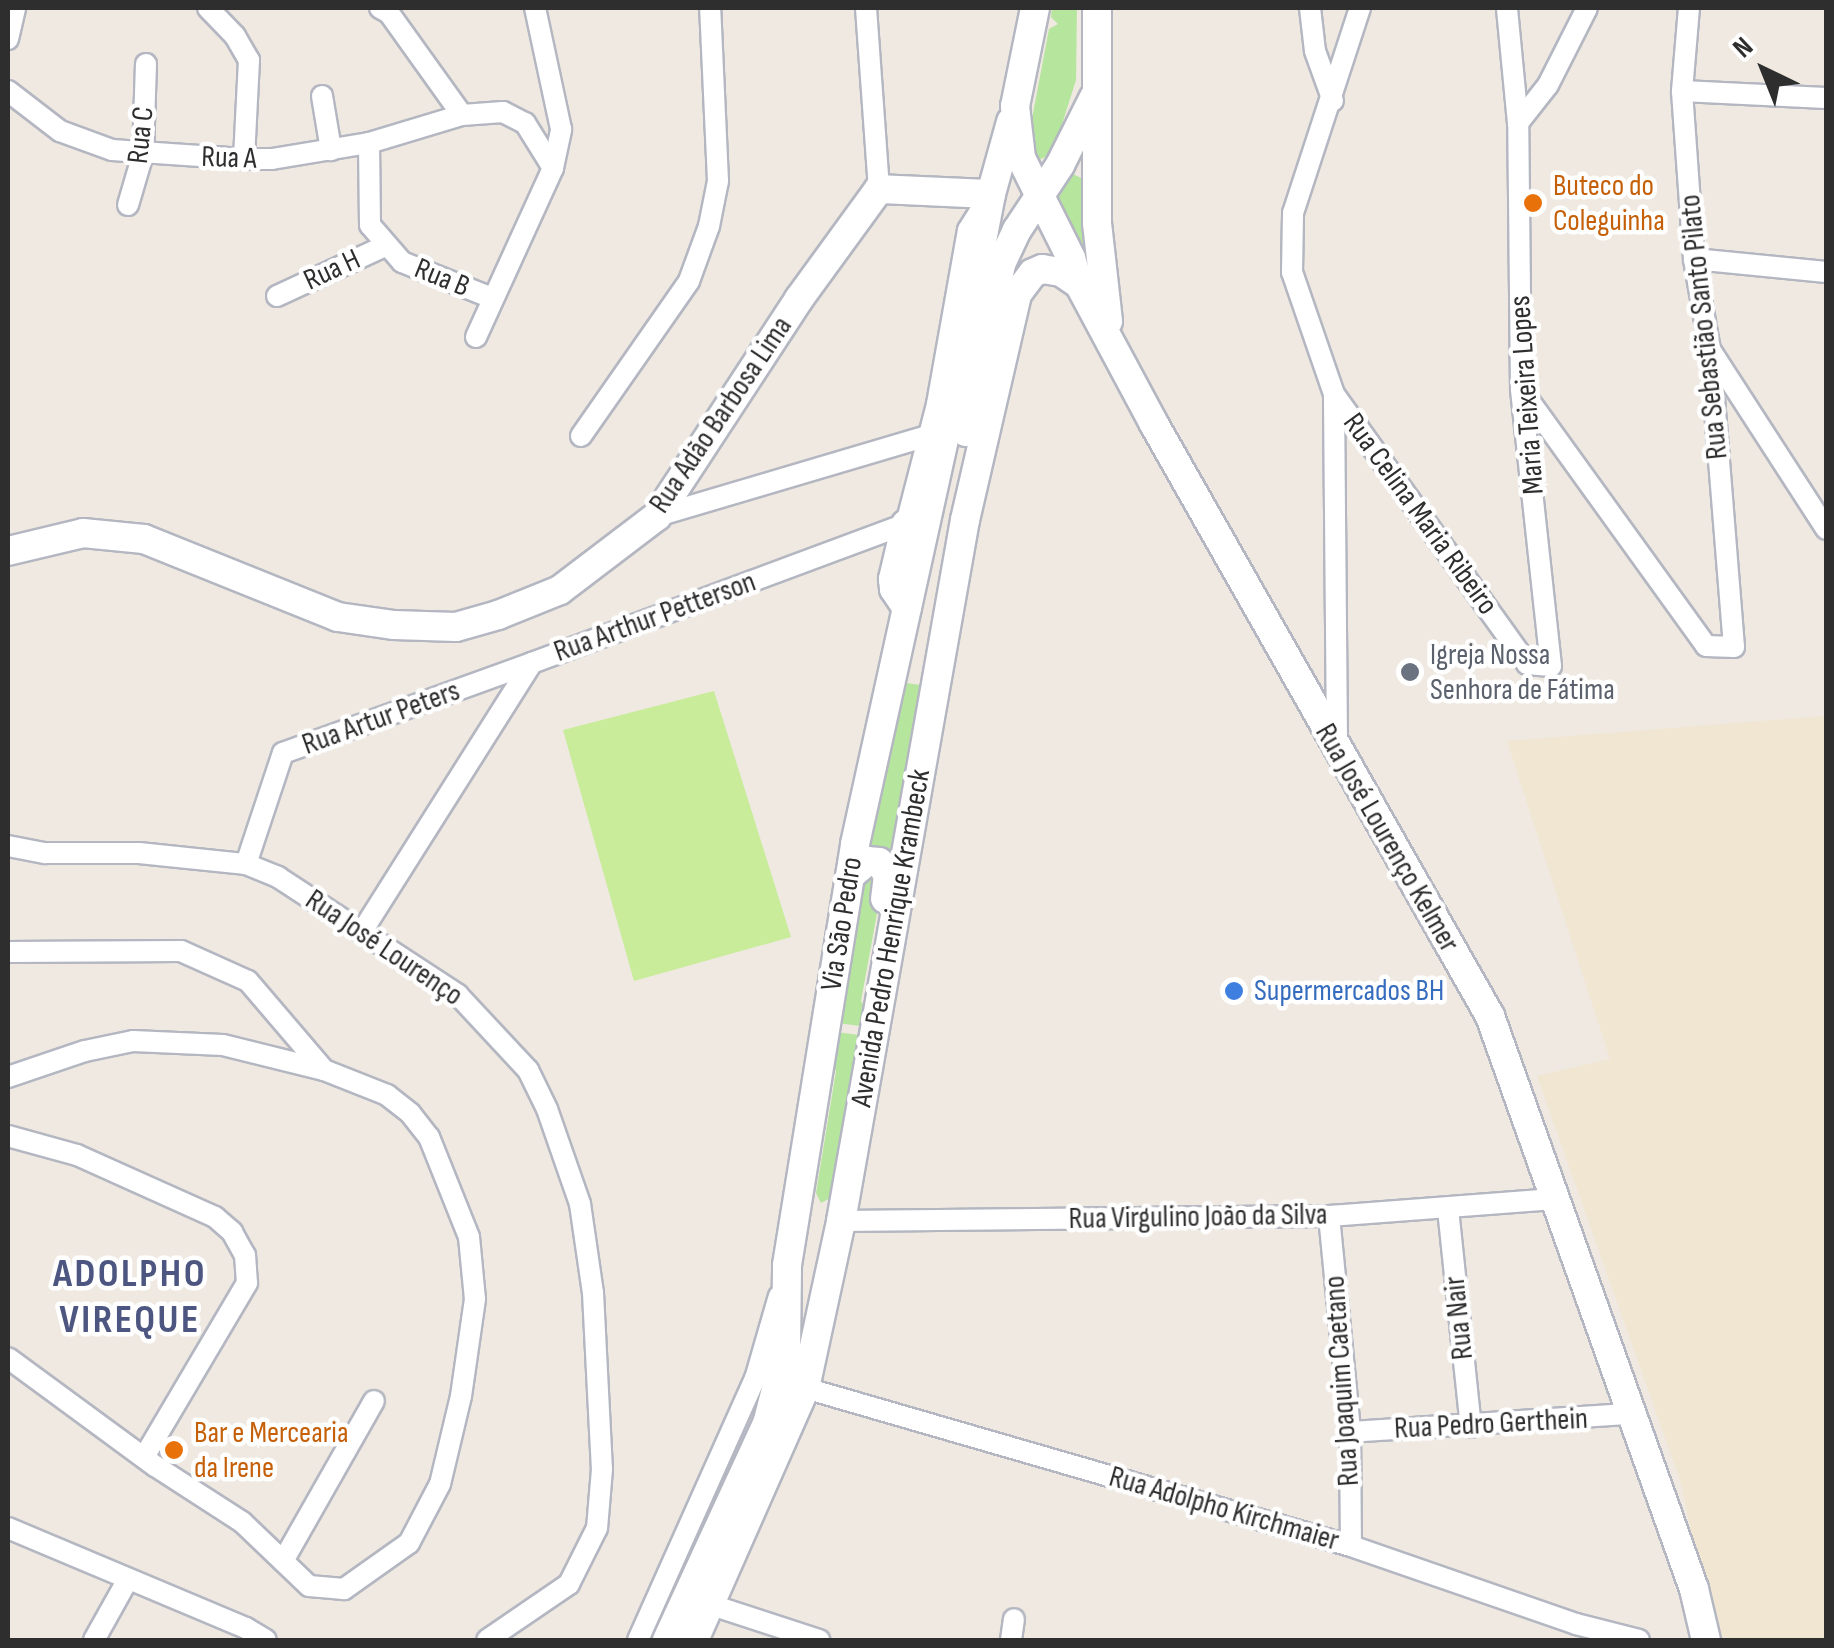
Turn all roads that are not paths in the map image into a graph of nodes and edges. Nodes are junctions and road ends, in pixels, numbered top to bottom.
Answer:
1 (15, 8) edge
2 (208, 8) edge
3 (380, 8) edge
4 (535, 8) edge
5 (710, 8) edge
6 (866, 8) edge
7 (1035, 8) edge
8 (1085, 8) edge
9 (1097, 8) edge
10 (1310, 8) edge
11 (1360, 8) edge
12 (1507, 8) edge
13 (1588, 8) edge
14 (1689, 8) edge
15 (8, 38) edge
16 (1096, 53) junction
17 (146, 64) dead end
18 (8, 91) edge
19 (1682, 92) junction
20 (322, 96) dead end
21 (1094, 97) junction
22 (1826, 98) edge
23 (1332, 102) junction
24 (1015, 106) junction
25 (462, 115) junction
26 (1518, 123) junction
27 (369, 143) junction
28 (330, 150) junction
29 (142, 154) junction
30 (244, 159) junction
31 (553, 168) junction
32 (879, 189) junction
33 (990, 194) junction
34 (1039, 194) junction
35 (128, 205) dead end
36 (387, 244) junction
37 (1694, 259) junction
38 (1826, 272) edge
39 (1079, 284) junction
40 (277, 296) dead end
41 (492, 298) junction
42 (476, 337) dead end
43 (1112, 342) junction
44 (1710, 350) junction
45 (1521, 389) junction
46 (1334, 394) junction
47 (581, 436) dead end
48 (926, 436) junction
49 (657, 516) junction
50 (906, 524) junction
51 (1826, 529) edge
52 (8, 551) edge
53 (907, 608) junction
54 (532, 663) junction
55 (1551, 666) joint
56 (936, 678) junction
57 (1337, 751) junction
58 (8, 846) edge
59 (246, 864) junction
60 (850, 876) junction
61 (364, 930) junction
62 (8, 952) edge
63 (878, 1007) junction
64 (820, 1063) junction
65 (324, 1070) junction
66 (8, 1077) edge
67 (8, 1136) edge
68 (1554, 1198) junction
69 (1448, 1210) junction
70 (1329, 1216) junction
71 (842, 1221) junction
72 (787, 1265) junction
73 (8, 1358) edge
74 (805, 1388) junction
75 (374, 1401) dead end
76 (1632, 1414) junction
77 (1471, 1427) junction
78 (1350, 1432) junction
79 (144, 1456) junction
80 (8, 1528) edge
81 (1350, 1546) junction
82 (283, 1561) junction
83 (126, 1580) junction
84 (712, 1604) junction
85 (94, 1640) edge
86 (266, 1640) edge
87 (487, 1640) edge
88 (638, 1640) edge
89 (667, 1640) edge
90 (694, 1640) edge
91 (819, 1640) edge
92 (1639, 1640) edge
93 (1706, 1640) edge

1 - 15 street
2 - 30 street
3 - 25 street
4 - 31 street
5 - 47 street
6 - 32 street
7 - 24 main road, Rua José Lourenço Kelmer
8 - 16 main road
9 - 16 main road, Rua José Lourenço Kelmer
10 - 23 street
11 - 23 street
12 - 26 street, Maria Teixeira Lopes
13 - 26 street
14 - 19 street, Rua Sebastião Santo Pilato
16 - 21 main road, Rua José Lourenço Kelmer
17 - 29 street, Rua C
18 - 29 street, Rua A
19 - 22 street
19 - 37 street, Rua Sebastião Santo Pilato
20 - 28 street
21 - 34 main road
21 - 43 main road, Rua José Lourenço Kelmer
23 - 46 street
24 - 33 main road
24 - 34 main road, Rua José Lourenço Kelmer
25 - 27 street, Rua A
25 - 31 street
26 - 45 street, Maria Teixeira Lopes
27 - 28 street, Rua A
27 - 36 street, Rua B
28 - 30 street, Rua A
29 - 30 street, Rua A
29 - 35 street, Rua C
31 - 41 street
32 - 33 main road
32 - 49 main road, Rua Adão Barbosa Lima
33 - 48 street
33 - 53 main road, Via São Pedro
34 - 39 main road, Rua José Lourenço Kelmer
34 - 56 main road
36 - 40 street, Rua H
36 - 41 street, Rua B
37 - 38 street
37 - 44 street, Rua Sebastião Santo Pilato
39 - 43 main road, Rua José Lourenço Kelmer
39 - 56 main road, Avenida Pedro Henrique Krambeck
41 - 42 street
43 - 57 main road, Rua José Lourenço Kelmer
44 - 45 street, Rua Sebastião Santo Pilato
44 - 51 street
45 - 55 street, Maria Teixeira Lopes
46 - 55 street, Rua Celina Maria Ribeiro
46 - 57 street
48 - 49 street
48 - 50 street
49 - 52 main road, Rua Adão Barbosa Lima
50 - 53 main road
50 - 54 street, Rua Arthur Petterson
53 - 60 main road, Via São Pedro
54 - 59 street, Rua Artur Peters
54 - 61 street, Rua Arthur Petterson
56 - 63 main road, Avenida Pedro Henrique Krambeck
57 - 68 main road, Rua José Lourenço Kelmer
58 - 59 street, Rua José Lourenço
59 - 61 street, Rua José Lourenço
60 - 63 main road
60 - 64 main road, Via São Pedro
61 - 87 street, Rua José Lourenço
62 - 65 street
63 - 71 main road, Avenida Pedro Henrique Krambeck
64 - 71 main road
64 - 72 main road, Via São Pedro
65 - 66 street
65 - 82 street
67 - 79 street
68 - 69 street, Rua Virgulino João da Silva
68 - 76 main road, Rua José Lourenço Kelmer
69 - 70 street, Rua Virgulino João da Silva
69 - 77 street, Rua Nair
70 - 71 street, Rua Virgulino João da Silva
70 - 78 street, Rua Joaquim Caetano
71 - 74 main road, Avenida Pedro Henrique Krambeck
72 - 88 street
72 - 89 main road, Via São Pedro
73 - 79 street
74 - 81 street, Rua Adolpho Kirchmaier
74 - 84 main road, Avenida Pedro Henrique Krambeck
75 - 82 street
76 - 77 street, Rua Pedro Gerthein
76 - 93 main road, Rua José Lourenço Kelmer
77 - 78 street, Rua Pedro Gerthein
78 - 81 street, Rua Joaquim Caetano
79 - 82 street
80 - 83 street
81 - 92 street, Rua Adolpho Kirchmaier
83 - 85 street
83 - 86 street
84 - 90 main road, Avenida Pedro Henrique Krambeck
84 - 91 street

